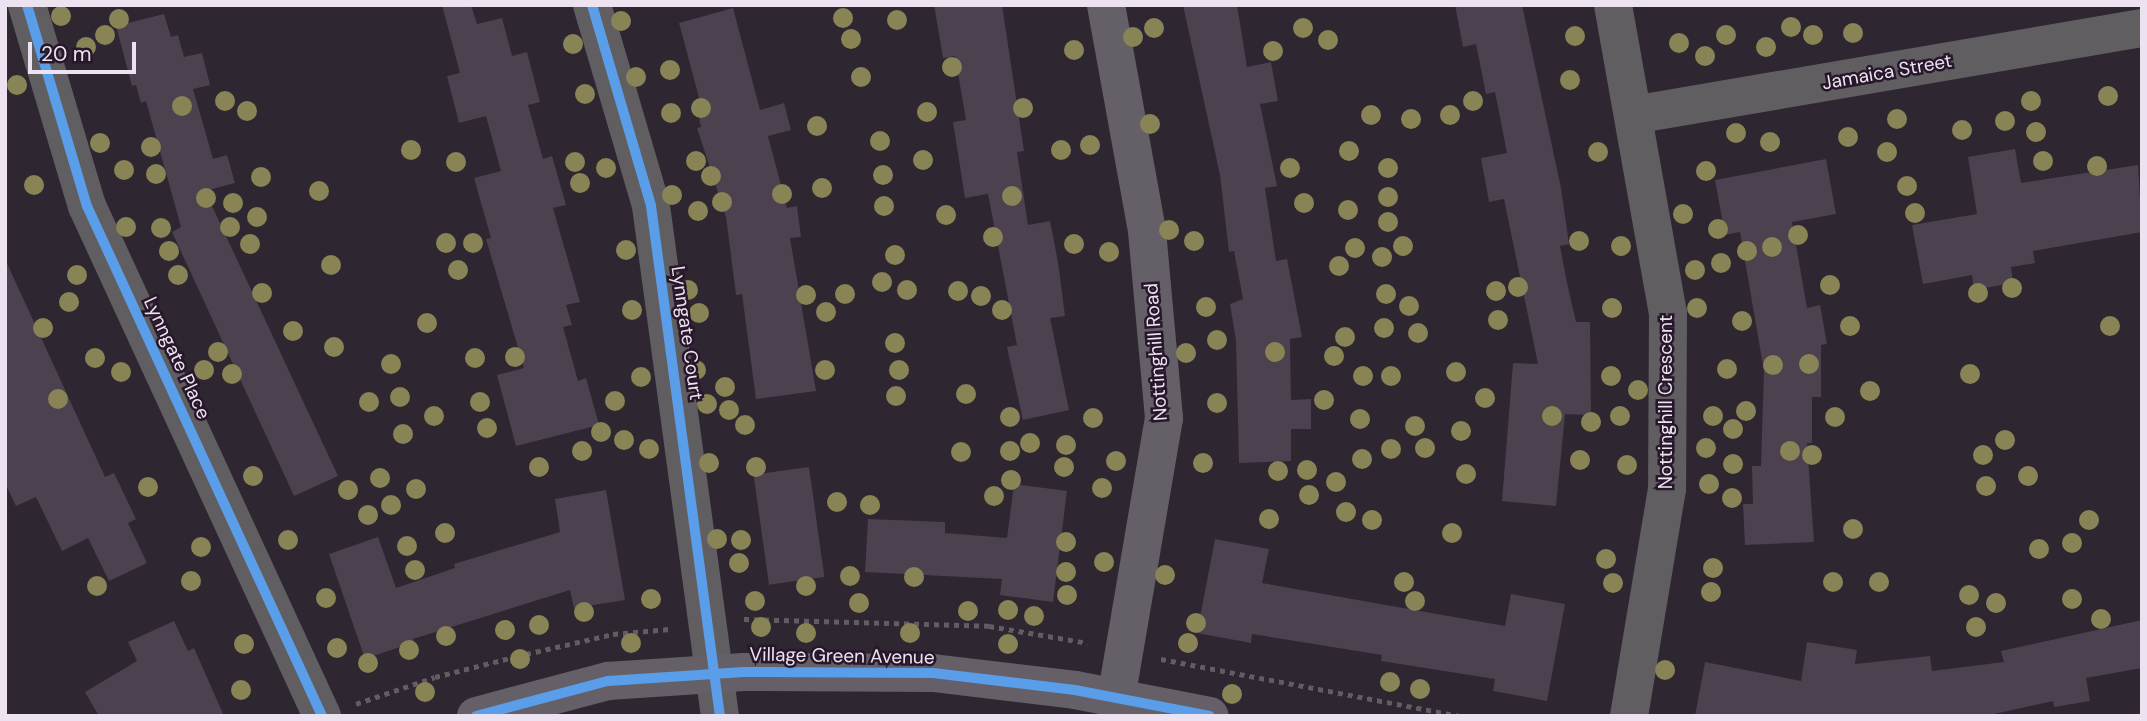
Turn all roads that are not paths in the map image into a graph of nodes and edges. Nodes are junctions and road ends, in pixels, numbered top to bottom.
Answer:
1 (27, 5) edge
2 (592, 5) edge
3 (1106, 5) edge
4 (1613, 5) edge
5 (2142, 28) edge
6 (1633, 115) junction
7 (716, 672) junction
8 (1116, 698) junction
9 (334, 712) edge
10 (476, 716) edge
11 (720, 716) edge
12 (1210, 716) edge
13 (1629, 716) edge

1 - 9 street, Lynngate Place
2 - 7 street, Lynngate Court
3 - 8 street, Nottinghill Road
4 - 6 street, Nottinghill Crescent
5 - 6 street, Jamaica Street
6 - 13 street, Nottinghill Crescent
7 - 8 street, Village Green Avenue
7 - 10 street, Village Green Avenue
7 - 11 street, Lynngate Court
8 - 12 street, Village Green Avenue

